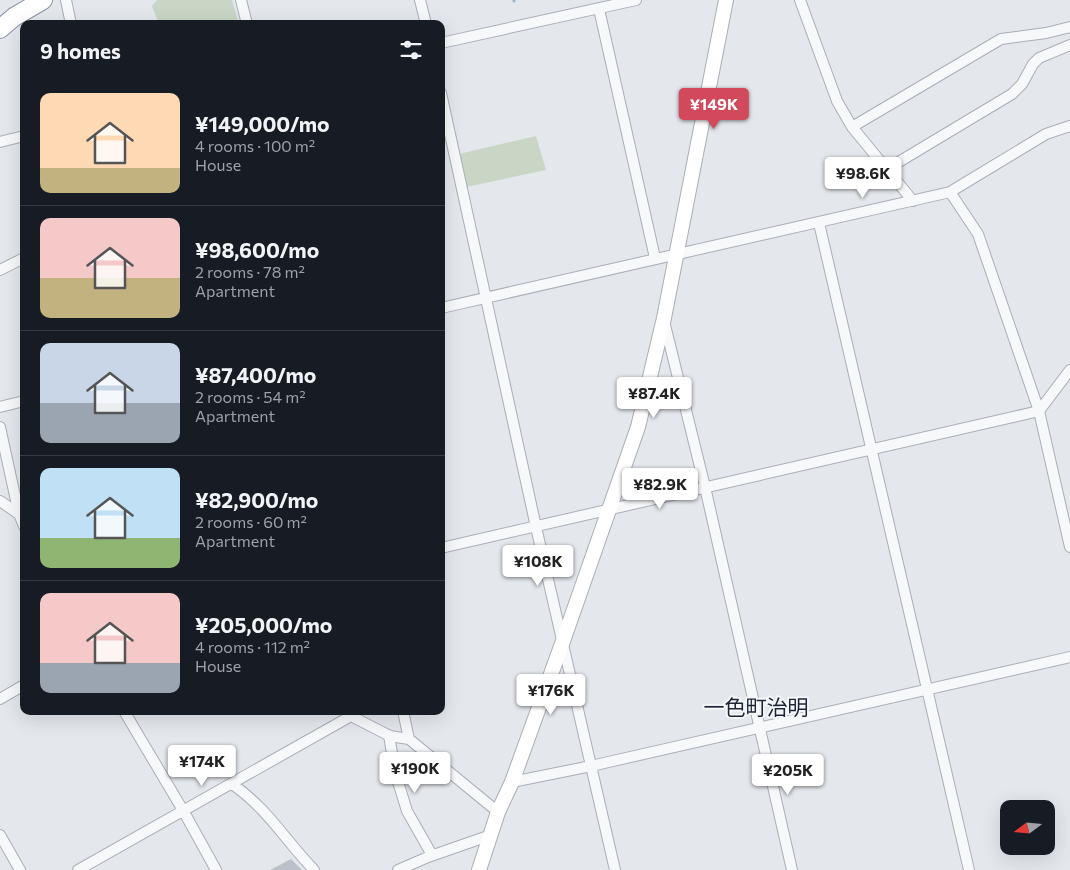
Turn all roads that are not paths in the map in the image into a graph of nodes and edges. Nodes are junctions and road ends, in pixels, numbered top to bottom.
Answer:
1 (43, 0) edge
2 (66, 0) edge
3 (241, 0) edge
4 (420, 0) edge
5 (636, 0) edge
6 (726, 0) edge
7 (800, 0) edge
8 (599, 9) junction
9 (71, 20) edge
10 (246, 20) edge
11 (425, 20) edge
12 (1070, 27) edge
13 (0, 29) edge
14 (445, 41) edge
15 (1070, 45) edge
16 (445, 110) edge
17 (1070, 126) edge
18 (852, 127) junction
19 (20, 137) edge
20 (0, 142) edge
21 (886, 169) junction
22 (950, 192) junction
23 (913, 201) junction
24 (818, 223) junction
25 (675, 254) junction
26 (655, 258) junction
27 (20, 260) edge
28 (0, 270) edge
29 (486, 298) junction
30 (445, 307) edge
31 (664, 318) junction
32 (1070, 370) edge
33 (20, 402) edge
34 (0, 407) edge
35 (1039, 411) junction
36 (0, 427) edge
37 (871, 450) junction
38 (705, 487) junction
39 (0, 501) edge
40 (610, 509) junction
41 (19, 514) joint
42 (536, 527) junction
43 (445, 547) edge
44 (1070, 547) edge
45 (564, 641) junction
46 (1070, 657) edge
47 (20, 687) edge
48 (927, 689) junction
49 (0, 699) edge
50 (126, 715) edge
51 (404, 715) edge
52 (760, 727) junction
53 (389, 735) junction
54 (409, 739) junction
55 (591, 766) junction
56 (512, 782) junction
57 (232, 784) junction
58 (184, 812) junction
59 (498, 812) junction
60 (0, 835) edge
61 (490, 836) junction
62 (432, 856) junction
63 (20, 870) edge
64 (78, 870) edge
65 (216, 870) edge
66 (314, 870) edge
67 (398, 870) edge
68 (479, 870) edge
69 (615, 870) edge
70 (792, 870) edge
71 (968, 870) edge

1 - 13 highway
2 - 9 street
3 - 10 street
4 - 11 street
5 - 8 street
6 - 25 street
7 - 18 street
8 - 14 street
8 - 26 street
12 - 18 street
15 - 21 street
16 - 29 street
17 - 22 street
18 - 21 street
19 - 20 street
21 - 23 street
22 - 23 street
22 - 35 street
23 - 24 street
24 - 25 street
24 - 37 street
25 - 26 street
25 - 31 street
26 - 29 street
27 - 28 street
29 - 30 street
29 - 42 street
31 - 38 street
31 - 40 street
32 - 35 street
33 - 34 street
35 - 37 street
35 - 44 street
36 - 41 street
37 - 38 street
37 - 48 street
38 - 40 street
38 - 52 street
39 - 41 street
40 - 42 street
40 - 45 street
42 - 43 street
42 - 45 street
45 - 55 street
45 - 56 street
46 - 48 street
47 - 49 street
48 - 52 street
48 - 71 street
50 - 58 street
51 - 54 street
52 - 55 street
52 - 70 street
53 - 54 street
53 - 57 street
53 - 62 street
54 - 59 street
55 - 56 street
55 - 69 street
56 - 59 street
57 - 58 street
57 - 66 street
58 - 64 street
58 - 65 street
59 - 61 street
60 - 63 street
61 - 62 street
61 - 68 street
62 - 67 street

